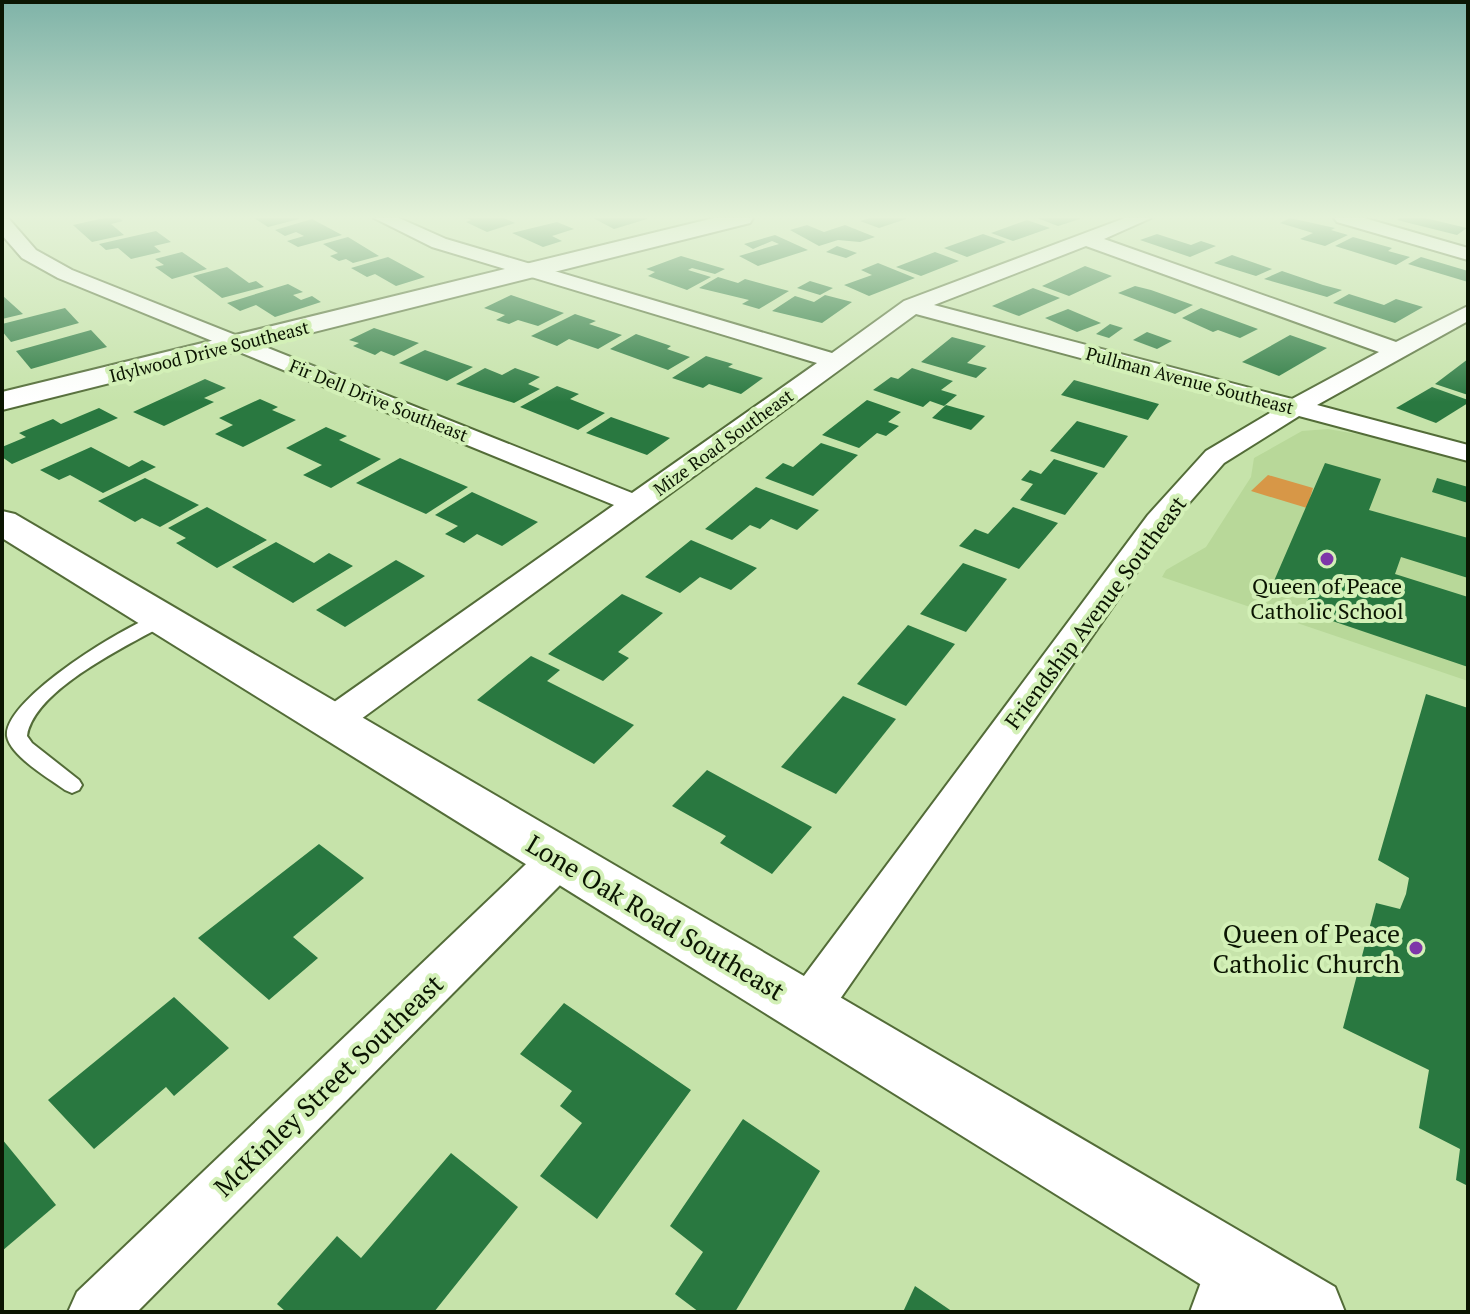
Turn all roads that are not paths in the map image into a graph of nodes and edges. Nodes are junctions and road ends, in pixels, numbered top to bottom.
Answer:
1 (78, 279) edge
2 (499, 279) edge
3 (561, 279) edge
4 (981, 279) edge
5 (1198, 279) edge
6 (912, 306) junction
7 (1468, 312) edge
8 (239, 343) junction
9 (1398, 351) junction
10 (835, 361) junction
11 (2, 401) edge
12 (1295, 408) junction
13 (1468, 453) edge
14 (636, 504) junction
15 (2, 522) edge
16 (162, 619) junction
17 (333, 721) junction
18 (72, 785) dead end
19 (559, 859) junction
20 (808, 1007) junction
21 (1226, 1290) edge
22 (97, 1312) edge
23 (1310, 1312) edge

1 - 8 street, Fir Dell Drive Southeast
2 - 8 street, Idylwood Drive Southeast
3 - 10 street
4 - 6 street, Mize Road Southeast
5 - 9 street
6 - 10 street, Mize Road Southeast
6 - 12 street, Pullman Avenue Southeast
7 - 9 street, Friendship Avenue Southeast
8 - 11 street, Idylwood Drive Southeast
8 - 14 street, Fir Dell Drive Southeast
9 - 12 street, Friendship Avenue Southeast
10 - 14 street, Mize Road Southeast
12 - 13 street, Pullman Avenue Southeast
12 - 20 street, Friendship Avenue Southeast
14 - 17 street, Mize Road Southeast
15 - 16 street, Lone Oak Road Southeast
16 - 17 street, Lone Oak Road Southeast
16 - 18 lane
17 - 19 street, Lone Oak Road Southeast
19 - 20 street, Lone Oak Road Southeast
19 - 22 street, McKinley Street Southeast
20 - 21 street, Lone Oak Road Southeast
21 - 23 street, Lone Oak Road Southeast

